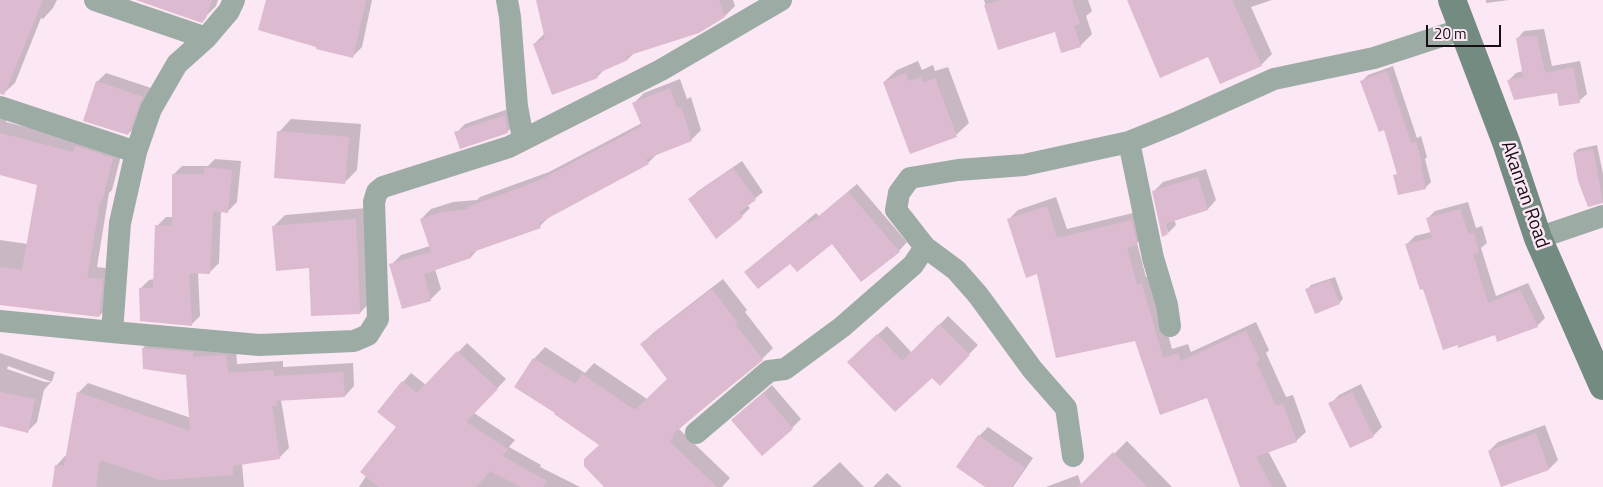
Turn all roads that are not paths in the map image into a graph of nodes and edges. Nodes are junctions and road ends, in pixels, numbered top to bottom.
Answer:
1 (95, 0) edge
2 (234, 0) edge
3 (507, 0) edge
4 (781, 0) edge
5 (1452, 0) edge
6 (1463, 29) junction
7 (206, 38) junction
8 (0, 107) edge
9 (524, 139) junction
10 (1129, 142) junction
11 (136, 152) junction
12 (1603, 216) edge
13 (1538, 238) junction
14 (925, 247) junction
15 (0, 321) edge
16 (1170, 326) dead end
17 (112, 332) junction
18 (1603, 386) edge
19 (696, 433) dead end
20 (1073, 456) dead end

1 - 7 street
2 - 7 street
3 - 9 street
4 - 9 street
5 - 6 main road, Akanran Road
6 - 10 street
6 - 13 main road, Akanran Road
7 - 11 street
8 - 11 street
9 - 17 street
10 - 14 street
10 - 16 street
11 - 17 street
12 - 13 street
13 - 18 main road, Akanran Road
14 - 19 street
14 - 20 street
15 - 17 street

